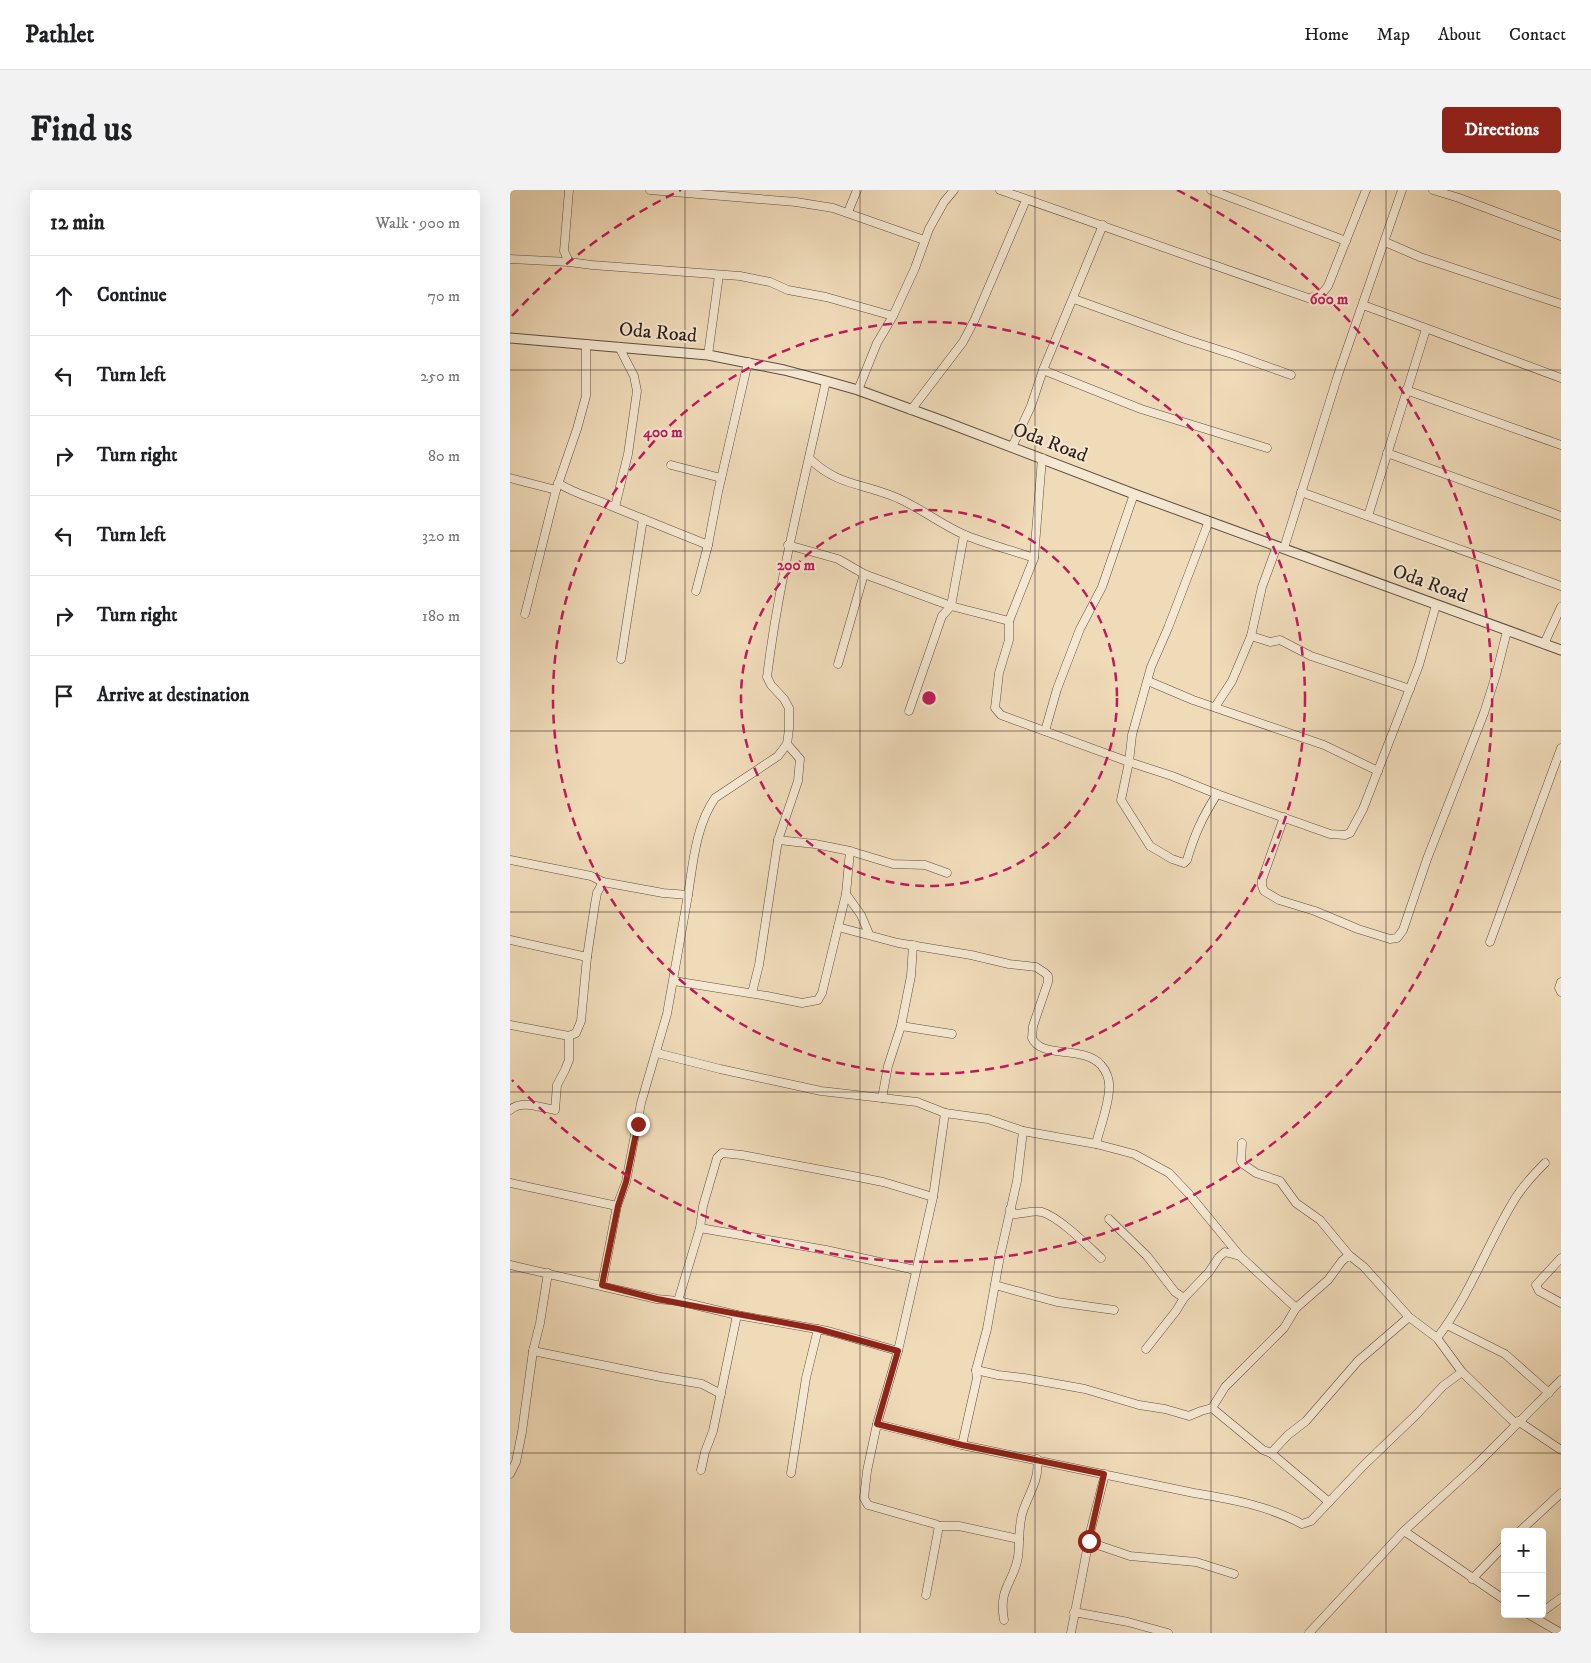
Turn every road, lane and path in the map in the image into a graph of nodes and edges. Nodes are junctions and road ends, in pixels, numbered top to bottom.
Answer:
1 (569, 190) edge
2 (650, 190) edge
3 (857, 190) edge
4 (954, 190) edge
5 (1000, 190) edge
6 (1211, 190) edge
7 (1366, 190) edge
8 (1402, 190) edge
9 (1433, 190) edge
10 (1026, 200) junction
11 (848, 212) junction
12 (1103, 226) junction
13 (1561, 236) edge
14 (924, 240) junction
15 (1346, 241) junction
16 (1385, 242) junction
17 (510, 259) edge
18 (569, 262) junction
19 (719, 275) junction
20 (1074, 299) junction
21 (1561, 304) edge
22 (1363, 305) junction
23 (893, 316) junction
24 (1426, 329) junction
25 (510, 338) edge
26 (586, 344) junction
27 (619, 347) junction
28 (708, 355) junction
29 (748, 362) junction
30 (1043, 370) junction
31 (1291, 375) dead end
32 (1560, 376) edge
33 (826, 380) junction
34 (858, 390) junction
35 (1406, 390) junction
36 (911, 410) junction
37 (1561, 445) edge
38 (1012, 447) junction
39 (1267, 448) dead end
40 (1387, 453) junction
41 (1042, 458) junction
42 (810, 460) junction
43 (671, 465) dead end
44 (510, 478) edge
45 (722, 478) junction
46 (557, 486) junction
47 (1301, 492) junction
48 (1134, 494) junction
49 (614, 507) junction
50 (1368, 516) junction
51 (1561, 516) edge
52 (643, 519) junction
53 (1209, 520) junction
54 (964, 534) junction
55 (708, 545) junction
56 (788, 545) junction
57 (1280, 547) junction
58 (1034, 558) junction
59 (864, 574) junction
60 (1561, 586) edge
61 (696, 591) dead end
62 (1436, 605) junction
63 (951, 606) junction
64 (1561, 607) edge
65 (525, 614) dead end
66 (1009, 621) junction
67 (1507, 631) junction
68 (1251, 636) junction
69 (1544, 644) junction
70 (1561, 650) edge
71 (621, 659) dead end
72 (838, 664) dead end
73 (1148, 681) junction
74 (1410, 689) junction
75 (1215, 707) junction
76 (909, 711) dead end
77 (1045, 731) junction
78 (787, 744) junction
79 (1561, 749) edge
80 (1128, 762) junction
81 (1378, 771) junction
82 (1218, 794) junction
83 (1284, 817) junction
84 (778, 840) junction
85 (850, 851) junction
86 (510, 860) edge
87 (948, 873) dead end
88 (603, 882) junction
89 (846, 894) junction
90 (688, 895) junction
91 (838, 927) junction
92 (869, 934) junction
93 (510, 940) edge
94 (1490, 942) dead end
95 (913, 945) junction
96 (587, 957) junction
97 (674, 981) junction
98 (1561, 982) edge
99 (1561, 992) edge
100 (752, 993) junction
101 (510, 1025) edge
102 (901, 1026) junction
103 (952, 1034) dead end
104 (569, 1036) junction
105 (657, 1053) junction
106 (882, 1098) junction
107 (510, 1110) edge
108 (945, 1113) junction
109 (1023, 1131) junction
110 (1242, 1143) dead end
111 (1096, 1144) junction
112 (1545, 1163) dead end
113 (510, 1183) edge
114 (933, 1196) junction
115 (618, 1206) junction
116 (1010, 1209) junction
117 (1109, 1219) dead end
118 (700, 1228) junction
119 (1349, 1255) junction
120 (1240, 1256) junction
121 (1101, 1258) dead end
122 (1561, 1258) edge
123 (510, 1265) edge
124 (915, 1270) junction
125 (548, 1273) junction
126 (602, 1285) junction
127 (995, 1285) junction
128 (1184, 1298) junction
129 (678, 1302) junction
130 (1561, 1302) edge
131 (1296, 1308) junction
132 (1114, 1310) dead end
133 (737, 1315) junction
134 (1409, 1317) junction
135 (1447, 1325) junction
136 (818, 1329) junction
137 (1437, 1338) junction
138 (1146, 1349) dead end
139 (533, 1350) junction
140 (898, 1351) junction
141 (976, 1370) junction
142 (1462, 1372) junction
143 (1561, 1380) edge
144 (723, 1383) junction
145 (713, 1389) junction
146 (1549, 1393) junction
147 (721, 1394) junction
148 (1212, 1408) junction
149 (1517, 1423) junction
150 (877, 1424) junction
151 (962, 1445) junction
152 (1561, 1450) edge
153 (1271, 1453) junction
154 (1037, 1460) junction
155 (701, 1470) dead end
156 (791, 1473) dead end
157 (510, 1474) edge
158 (1104, 1474) junction
159 (1561, 1493) edge
160 (1329, 1502) junction
161 (938, 1526) junction
162 (1522, 1528) edge
163 (1404, 1531) junction
164 (1019, 1538) junction
165 (1089, 1542) junction
166 (1501, 1549) edge
167 (1234, 1574) dead end
168 (1472, 1578) junction
169 (926, 1595) dead end
170 (1501, 1597) edge
171 (1561, 1598) edge
172 (1546, 1609) edge
173 (1074, 1612) junction
174 (1538, 1618) edge
175 (1004, 1620) dead end
176 (1071, 1633) edge
177 (1168, 1633) edge
178 (1309, 1633) edge
179 (1561, 1633) edge

1 - 18 street
2 - 11 street
3 - 11 street
4 - 14 street
5 - 10 street
6 - 15 street
7 - 15 street
8 - 16 street
9 - 13 street
10 - 12 street
10 - 36 street
11 - 14 street
12 - 15 street
12 - 20 street
14 - 23 street
16 - 21 street
16 - 22 street
17 - 18 street
18 - 19 street
19 - 23 street
19 - 28 street
20 - 30 street
20 - 31 street
22 - 24 street
22 - 47 street
23 - 34 street
24 - 32 street
24 - 35 street
25 - 26 street, Oda Road
26 - 27 street, Oda Road
26 - 46 street
27 - 28 street, Oda Road
27 - 49 street
28 - 29 street, Oda Road
29 - 33 street, Oda Road
29 - 45 street
30 - 38 street
30 - 39 street
33 - 34 street, Oda Road
33 - 42 street
34 - 36 street, Oda Road
35 - 37 street
35 - 40 street
36 - 38 street, Oda Road
38 - 41 street, Oda Road
40 - 50 street
40 - 51 street
41 - 48 street, Oda Road
41 - 58 street
42 - 54 street
42 - 56 street
43 - 45 street
44 - 46 street
45 - 55 street
46 - 49 street
46 - 65 street
47 - 50 street
47 - 57 street
48 - 53 street, Oda Road
48 - 77 street
49 - 52 street
50 - 60 street
52 - 55 street
52 - 71 street
53 - 57 street, Oda Road
53 - 73 street
54 - 58 street
54 - 63 street
55 - 61 street
56 - 59 street
56 - 78 street
57 - 62 street, Oda Road
57 - 68 street
58 - 66 street
59 - 63 street
59 - 72 street
62 - 67 street, Oda Road
62 - 74 street
63 - 66 street
63 - 76 street
64 - 69 street
66 - 77 street
67 - 69 street, Oda Road
67 - 83 street
68 - 74 street
68 - 75 street
69 - 70 street, Oda Road
73 - 75 street
73 - 80 street
74 - 81 street
75 - 81 street
77 - 80 street
78 - 84 street
78 - 90 street
79 - 94 street
80 - 82 street
80 - 82 street
81 - 83 street
82 - 83 street
84 - 85 street
84 - 100 street
85 - 87 street
85 - 89 street
86 - 88 street
88 - 90 street
88 - 96 street
89 - 91 street
89 - 92 street
90 - 97 street
91 - 92 street
91 - 100 street
92 - 95 street
93 - 96 street
95 - 102 street
95 - 111 street
96 - 104 street
97 - 100 street
97 - 105 street
98 - 99 street
101 - 104 street
102 - 103 street
102 - 106 street
104 - 107 street
105 - 106 street
105 - 115 street
106 - 108 street
108 - 109 street
108 - 114 street
109 - 111 street
109 - 116 street
110 - 119 street
111 - 120 street
112 - 135 street
113 - 115 street
114 - 118 street
114 - 124 street
115 - 126 street
116 - 121 street
116 - 127 street
117 - 128 street
118 - 124 street
118 - 129 street
119 - 131 street
119 - 134 street
120 - 128 street
120 - 131 street
122 - 130 street
123 - 125 street
124 - 140 street
125 - 126 street
125 - 139 street
126 - 129 street
127 - 132 street
127 - 141 street
128 - 138 street
129 - 133 street
131 - 148 street
133 - 136 street
133 - 144 street
134 - 137 street
134 - 153 street
135 - 137 street
135 - 146 street
136 - 140 street
136 - 156 street
137 - 142 street
139 - 145 street
139 - 157 street
140 - 150 street
141 - 148 street
141 - 151 street
142 - 149 street
142 - 160 street
143 - 146 street
144 - 145 street
144 - 147 street
145 - 147 street
146 - 149 street
147 - 155 street
148 - 153 street
149 - 152 street
149 - 163 street
150 - 151 street
150 - 161 street
151 - 154 street
153 - 160 street
154 - 158 street
154 - 164 street
158 - 160 street
158 - 165 street
159 - 162 street
161 - 164 street
161 - 169 street
163 - 168 street
163 - 178 street
164 - 175 street
165 - 167 street
165 - 173 street
166 - 168 street
168 - 170 street
171 - 172 street
173 - 176 street
173 - 177 street
174 - 179 street

